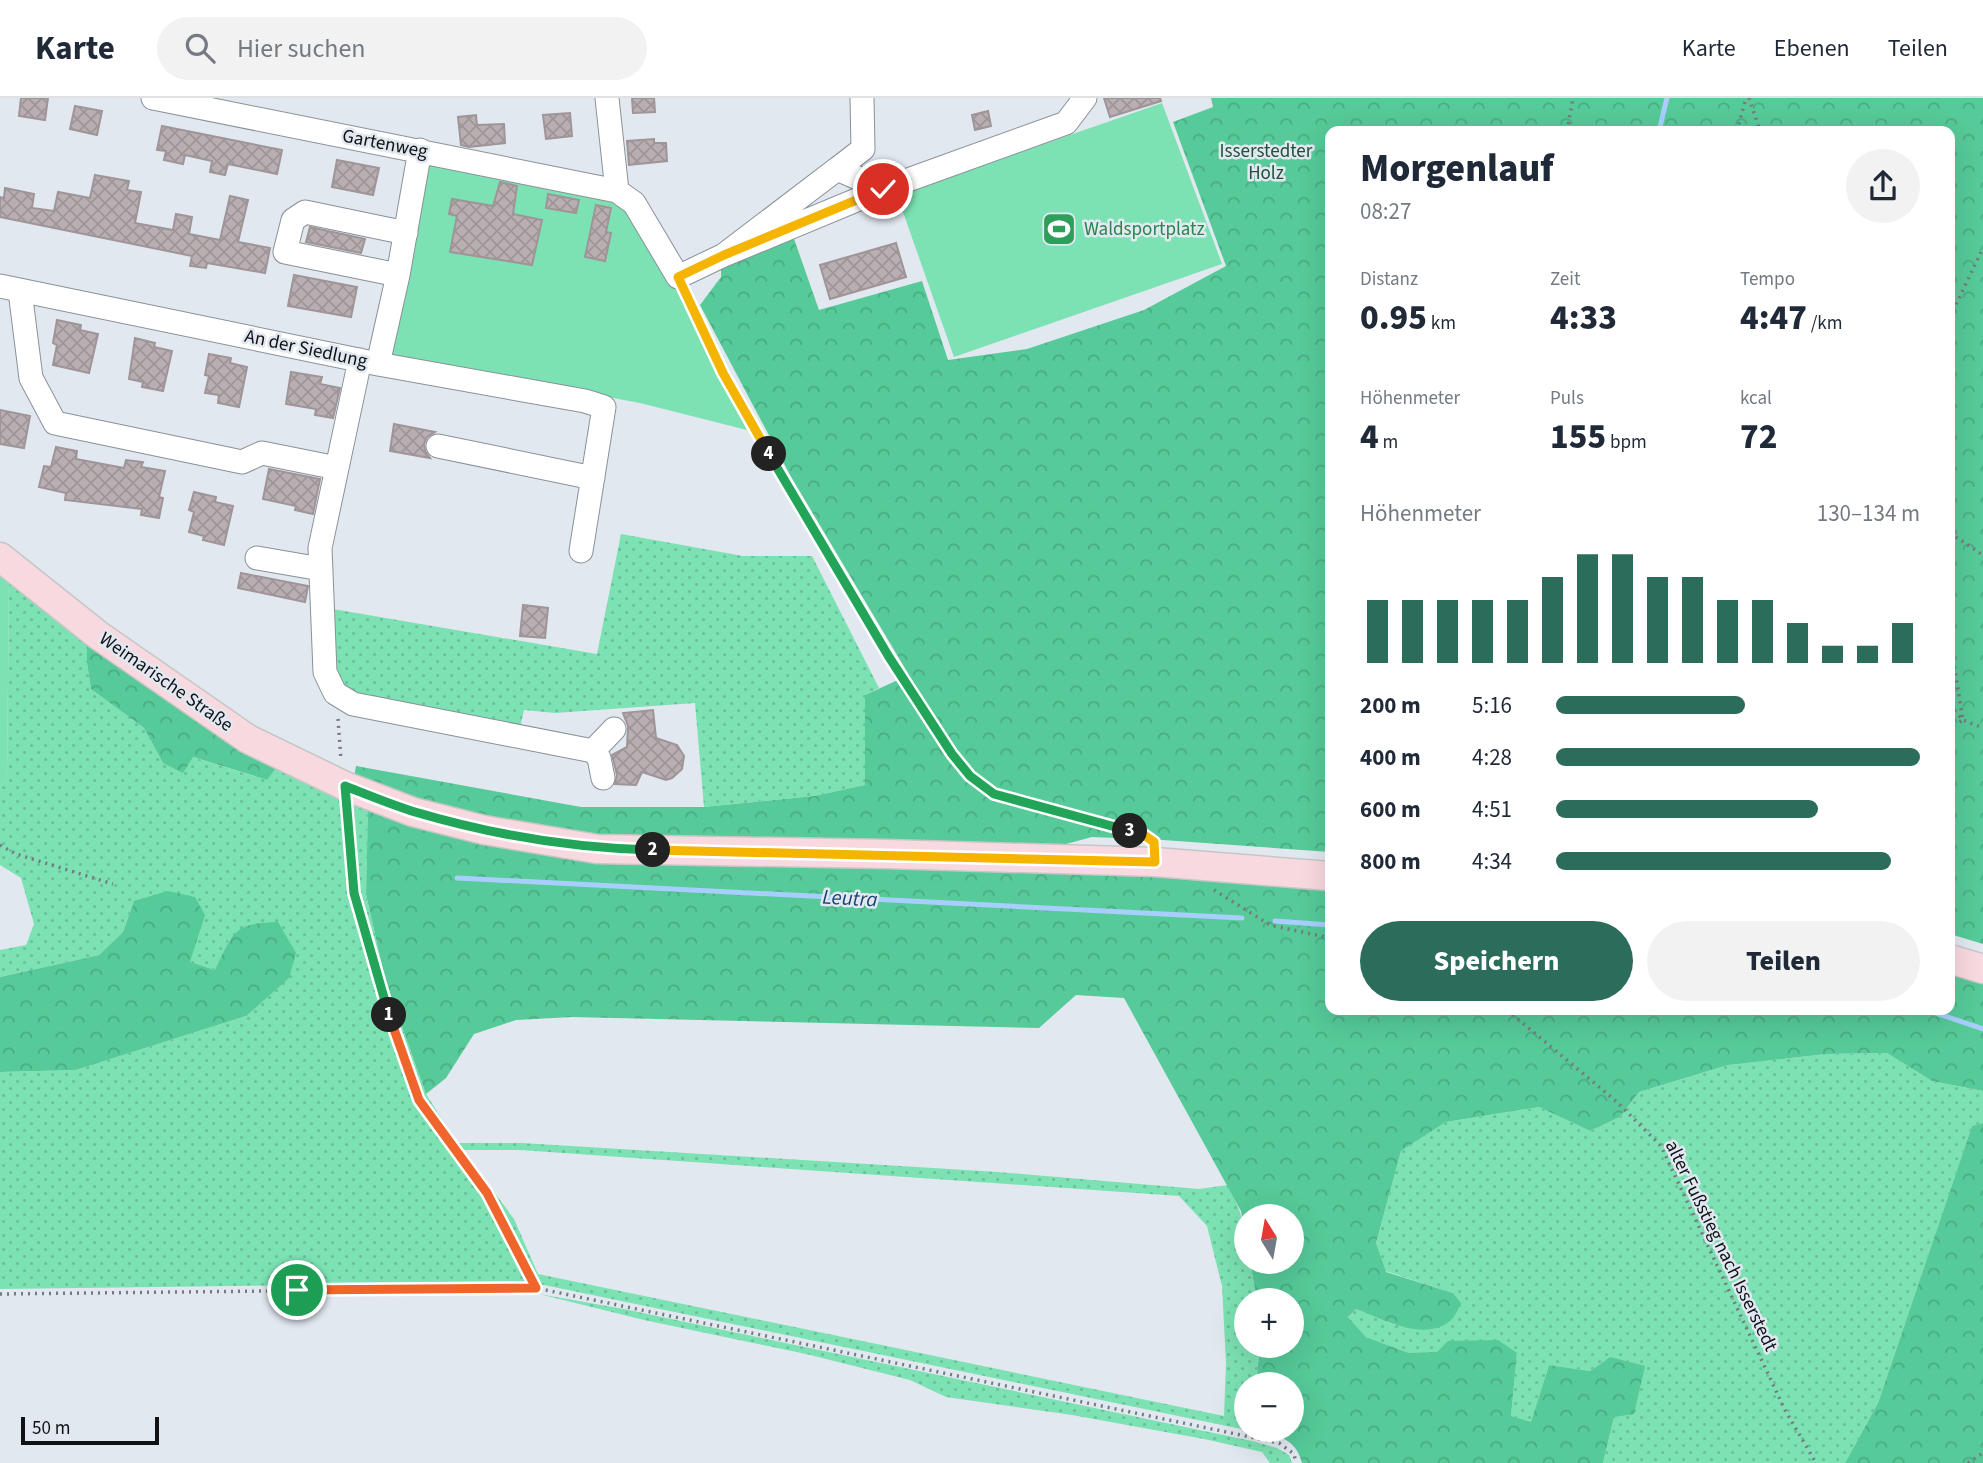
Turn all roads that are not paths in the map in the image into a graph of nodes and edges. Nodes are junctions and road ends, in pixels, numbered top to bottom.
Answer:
1 (153, 98) edge
2 (607, 98) edge
3 (862, 98) edge
4 (1085, 98) edge
5 (420, 150) junction
6 (837, 169) junction
7 (883, 189) junction
8 (617, 191) junction
9 (406, 233) junction
10 (724, 255) junction
11 (398, 275) junction
12 (10, 289) edge
13 (369, 362) junction
14 (438, 446) dead end
15 (337, 468) junction
16 (593, 478) junction
17 (581, 551) dead end
18 (0, 557) edge
19 (257, 558) dead end
20 (321, 569) junction
21 (614, 729) dead end
22 (593, 751) junction
23 (603, 778) dead end
24 (1325, 876) edge
25 (1955, 961) edge
26 (1983, 969) edge

1 - 5 street, Gartenweg
2 - 8 street
3 - 6 street
4 - 7 street
5 - 8 street, Gartenweg
5 - 9 street, An der Siedlung
6 - 7 street
6 - 10 street
7 - 10 street
8 - 10 street
9 - 11 street, An der Siedlung
9 - 11 street
11 - 13 street, An der Siedlung
12 - 13 street, An der Siedlung
12 - 15 street, An der Siedlung
13 - 15 street
13 - 16 street
14 - 16 street
15 - 20 street
16 - 17 street
18 - 24 main road, Weimarische Straße
19 - 20 street
20 - 22 street
21 - 22 street
22 - 23 street
25 - 26 main road

